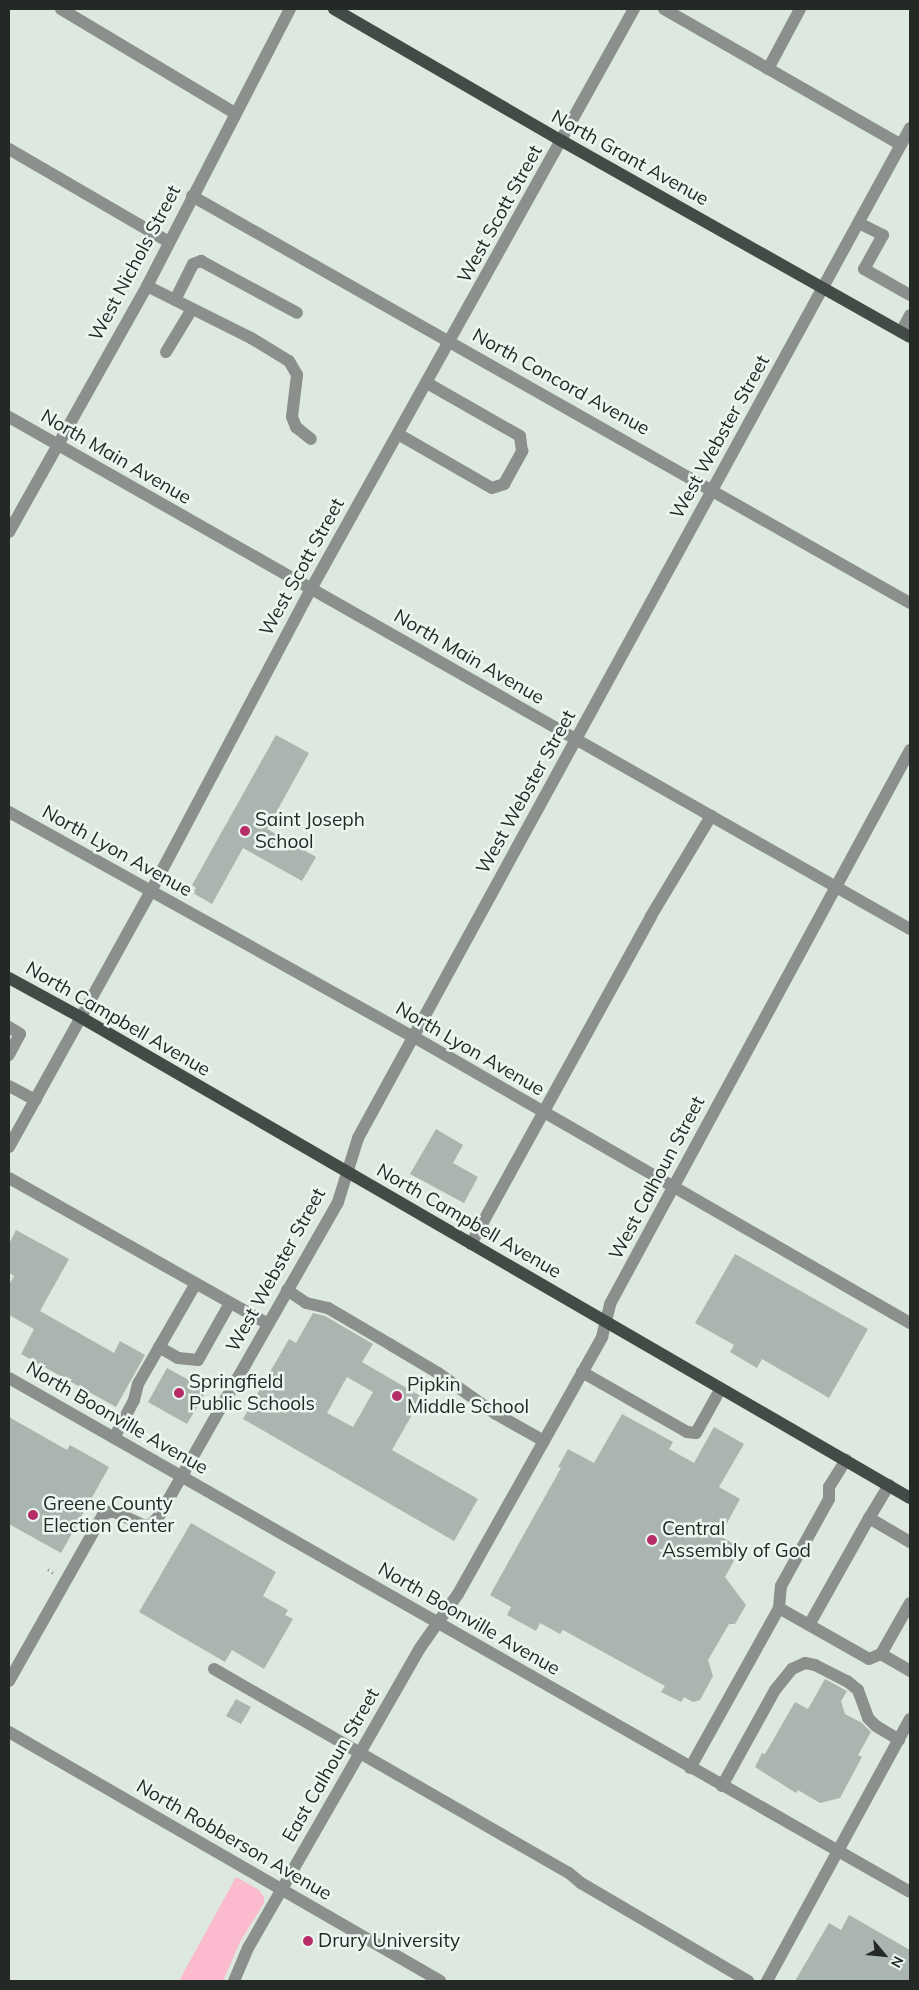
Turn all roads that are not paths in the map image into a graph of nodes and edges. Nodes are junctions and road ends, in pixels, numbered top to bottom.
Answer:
1 (61, 9) edge
2 (290, 9) edge
3 (334, 9) edge
4 (634, 9) edge
5 (664, 9) edge
6 (800, 9) edge
7 (768, 69) junction
8 (235, 113) junction
9 (910, 128) edge
10 (562, 141) junction
11 (902, 145) junction
12 (9, 149) edge
13 (192, 196) junction
14 (859, 223) junction
15 (169, 242) junction
16 (147, 286) junction
17 (822, 288) junction
18 (910, 295) edge
19 (175, 300) junction
20 (192, 309) junction
21 (296, 313) dead end
22 (910, 315) edge
23 (905, 335) edge
24 (450, 342) junction
25 (166, 352) dead end
26 (427, 383) junction
27 (9, 416) edge
28 (398, 434) junction
29 (311, 439) dead end
30 (57, 445) junction
31 (712, 489) junction
32 (9, 532) edge
33 (311, 589) junction
34 (910, 603) edge
35 (576, 739) junction
36 (910, 750) edge
37 (907, 764) edge
38 (9, 812) edge
39 (710, 816) junction
40 (835, 887) junction
41 (151, 891) junction
42 (910, 929) edge
43 (9, 978) edge
44 (82, 1018) junction
45 (9, 1027) edge
46 (414, 1037) junction
47 (9, 1055) edge
48 (9, 1086) edge
49 (34, 1100) junction
50 (543, 1112) junction
51 (9, 1147) edge
52 (347, 1172) junction
53 (9, 1178) edge
54 (674, 1188) junction
55 (471, 1244) junction
56 (196, 1283) junction
57 (287, 1290) junction
58 (230, 1303) junction
59 (606, 1322) junction
60 (910, 1323) edge
61 (268, 1324) junction
62 (159, 1347) junction
63 (582, 1372) junction
64 (9, 1378) edge
65 (721, 1388) junction
66 (114, 1438) junction
67 (544, 1441) junction
68 (846, 1460) junction
69 (181, 1476) junction
70 (889, 1485) junction
71 (910, 1498) edge
72 (870, 1518) junction
73 (910, 1542) edge
74 (910, 1603) edge
75 (780, 1608) junction
76 (438, 1623) junction
77 (808, 1625) junction
78 (881, 1654) junction
79 (214, 1669) dead end
80 (910, 1671) edge
81 (9, 1681) edge
82 (910, 1719) edge
83 (9, 1732) edge
84 (899, 1740) junction
85 (360, 1753) junction
86 (690, 1768) junction
87 (722, 1786) junction
88 (838, 1852) junction
89 (282, 1889) junction
90 (910, 1892) edge
91 (234, 1981) edge
92 (440, 1981) edge
93 (748, 1981) edge
94 (767, 1981) edge

1 - 8 street
2 - 8 street, West Nichols Street
3 - 10 main road, North Grant Avenue
4 - 10 street, West Scott Street
5 - 7 street
6 - 7 street
7 - 11 street
8 - 13 street, West Nichols Street
9 - 11 street, West Webster Street
10 - 17 main road, North Grant Avenue
10 - 24 street, West Scott Street
11 - 14 street, West Webster Street
12 - 15 street
13 - 15 street, West Nichols Street
13 - 24 street, North Concord Avenue
14 - 17 street, West Webster Street
14 - 18 street
15 - 16 street, West Nichols Street
16 - 19 street
16 - 30 street, West Nichols Street
17 - 23 main road, North Grant Avenue
17 - 31 street, West Webster Street
19 - 20 street
19 - 21 street
20 - 25 street
20 - 29 street
22 - 23 street
24 - 26 street, West Scott Street
24 - 31 street, North Concord Avenue
26 - 28 street, West Scott Street
26 - 28 street
27 - 30 street, North Main Avenue
28 - 33 street, West Scott Street
30 - 32 street, West Nichols Street
30 - 33 street, North Main Avenue
31 - 34 street, North Concord Avenue
31 - 35 street, West Webster Street
33 - 35 street, North Main Avenue
33 - 41 street, West Scott Street
35 - 39 street, North Main Avenue
35 - 46 street, West Webster Street
36 - 37 street, West Calhoun Street
37 - 40 street, West Calhoun Street
38 - 41 street, North Lyon Avenue
39 - 40 street, North Main Avenue
39 - 50 street
40 - 42 street, North Main Avenue
40 - 54 street, West Calhoun Street
41 - 44 street, West Scott Street
41 - 46 street, North Lyon Avenue
43 - 44 main road, North Campbell Avenue
44 - 49 street, West Scott Street
44 - 52 main road, North Campbell Avenue
45 - 47 street
46 - 50 street, North Lyon Avenue
46 - 52 street, West Webster Street
48 - 49 street
49 - 51 street, West Scott Street
50 - 54 street, North Lyon Avenue
50 - 55 street
52 - 55 main road, North Campbell Avenue
52 - 57 street, West Webster Street
53 - 56 street
54 - 59 street, West Calhoun Street
54 - 60 street, North Lyon Avenue
55 - 59 main road, North Campbell Avenue
56 - 58 street
56 - 62 street
57 - 61 street, West Webster Street
57 - 67 street
58 - 61 street
58 - 62 street
59 - 63 street, West Calhoun Street
59 - 65 main road, North Campbell Avenue
61 - 69 street, West Webster Street
62 - 66 street
63 - 65 street
63 - 67 street, West Calhoun Street
64 - 66 street, North Boonville Avenue
65 - 68 main road, North Campbell Avenue
66 - 69 street, North Boonville Avenue
67 - 76 street, West Calhoun Street
68 - 70 main road, North Campbell Avenue
68 - 75 street
69 - 76 street, North Boonville Avenue
69 - 81 street, West Webster Street
70 - 71 main road, North Campbell Avenue
70 - 72 street
72 - 73 street
72 - 77 street
74 - 78 street
75 - 77 street
75 - 86 street
76 - 85 street, East Calhoun Street
76 - 86 street, North Boonville Avenue
77 - 78 street
78 - 80 street
79 - 85 street
82 - 84 street
83 - 89 street, North Robberson Avenue
84 - 87 street
84 - 88 street
85 - 89 street, East Calhoun Street
85 - 93 street
86 - 87 street, North Boonville Avenue
87 - 88 street, North Boonville Avenue
88 - 90 street, North Boonville Avenue
88 - 94 street
89 - 91 street, East Calhoun Street
89 - 92 street, North Robberson Avenue

